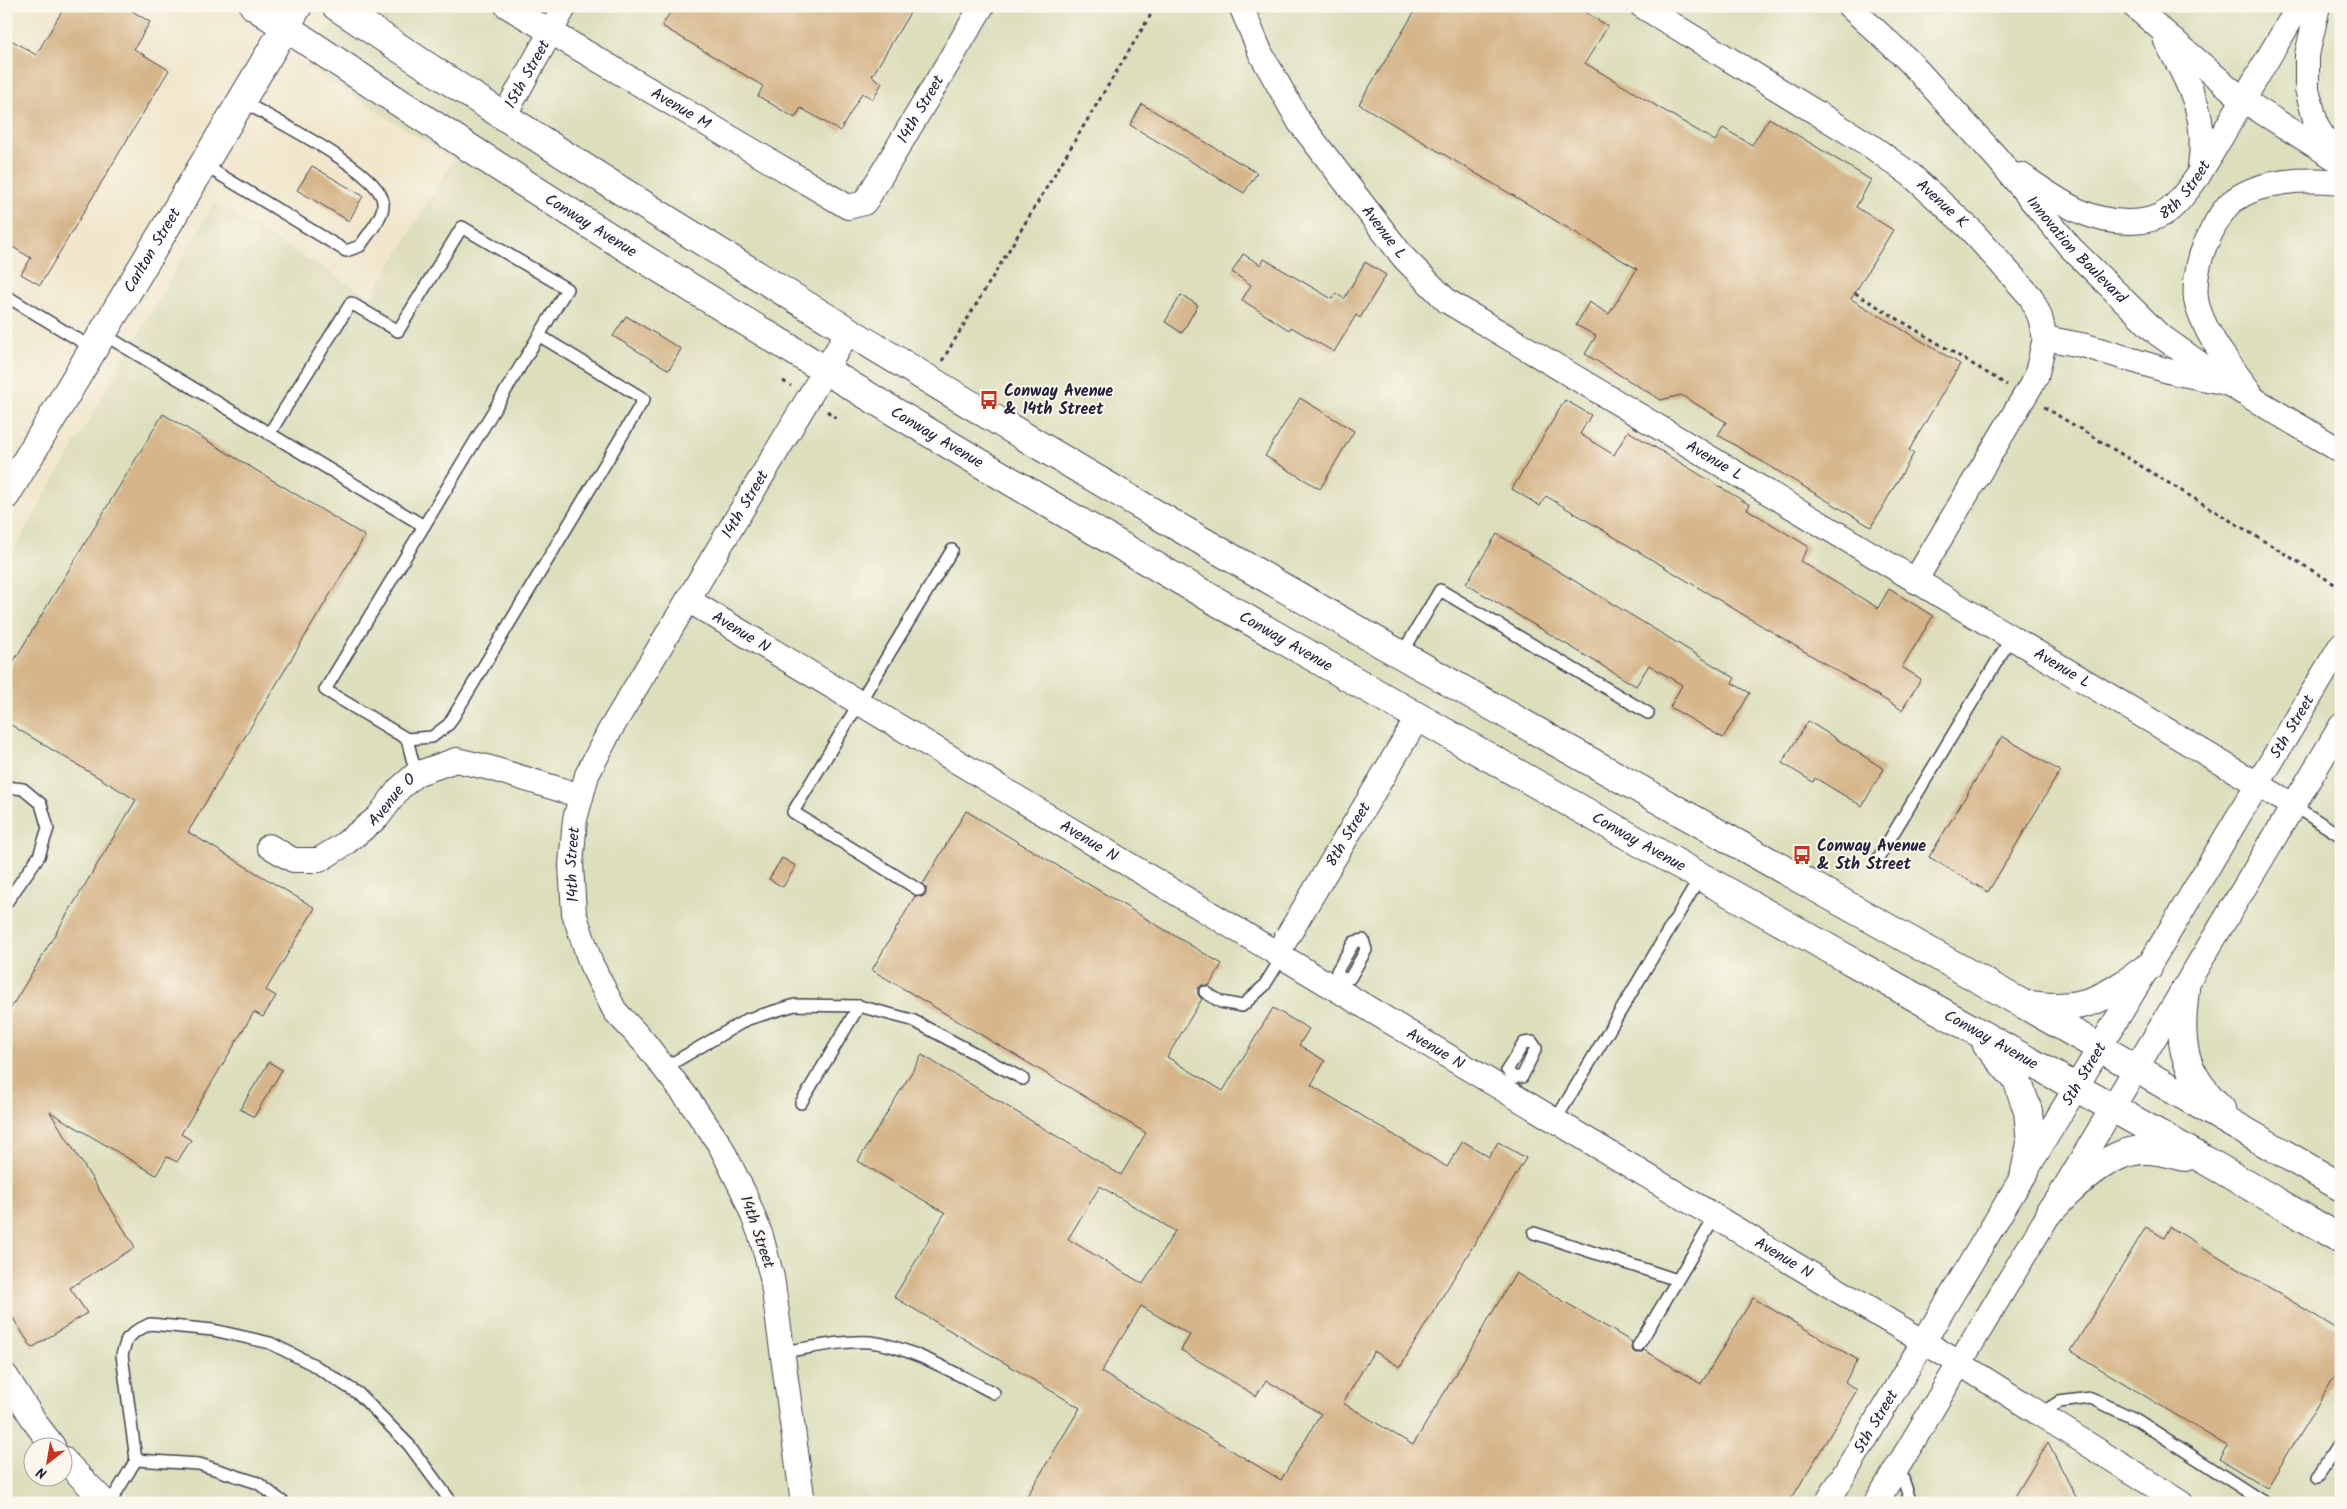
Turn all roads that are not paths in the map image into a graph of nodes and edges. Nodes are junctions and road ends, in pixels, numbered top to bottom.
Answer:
1 (254, 6) edge
2 (336, 6) edge
3 (507, 6) edge
4 (565, 6) edge
5 (982, 6) edge
6 (1242, 6) edge
7 (1642, 6) edge
8 (1848, 6) edge
9 (2134, 6) edge
10 (2299, 6) edge
11 (2318, 6) edge
12 (292, 17) edge
13 (2159, 28) junction
14 (550, 32) junction
15 (2243, 100) junction
16 (242, 101) junction
17 (504, 116) junction
18 (1997, 158) junction
19 (204, 165) junction
20 (2340, 168) edge
21 (2198, 176) junction
22 (856, 206) joint
23 (6, 296) edge
24 (848, 332) junction
25 (540, 336) junction
26 (2046, 338) junction
27 (98, 341) junction
28 (826, 369) junction
29 (2227, 383) junction
30 (2255, 400) junction
31 (269, 434) junction
32 (2313, 434) junction
33 (2341, 451) edge
34 (2341, 468) edge
35 (6, 495) edge
36 (424, 526) junction
37 (952, 550) dead end
38 (1915, 581) junction
39 (688, 600) junction
40 (2011, 638) junction
41 (2341, 645) edge
42 (1401, 654) junction
43 (859, 704) junction
44 (1648, 713) dead end
45 (1418, 717) junction
46 (2341, 726) edge
47 (407, 740) junction
48 (416, 774) junction
49 (2257, 786) junction
50 (6, 787) edge
51 (581, 796) junction
52 (2294, 806) junction
53 (2341, 836) edge
54 (269, 846) dead end
55 (1879, 857) dead end
56 (1701, 876) junction
57 (919, 890) dead end
58 (6, 903) edge
59 (1279, 955) junction
60 (2148, 966) junction
61 (2185, 989) junction
62 (1205, 992) dead end
63 (2020, 1003) junction
64 (859, 1006) junction
65 (1972, 1029) junction
66 (2100, 1047) junction
67 (2137, 1067) junction
68 (664, 1068) junction
69 (1023, 1079) dead end
70 (2075, 1087) junction
71 (801, 1103) dead end
72 (2112, 1108) junction
73 (1555, 1121) junction
74 (2246, 1132) junction
75 (2210, 1163) junction
76 (2024, 1172) junction
77 (2341, 1187) edge
78 (2050, 1211) junction
79 (1715, 1217) junction
80 (1534, 1233) dead end
81 (2341, 1240) edge
82 (1677, 1280) junction
83 (1923, 1342) junction
84 (1638, 1346) dead end
85 (782, 1352) junction
86 (1959, 1363) junction
87 (6, 1376) edge
88 (994, 1392) dead end
89 (2040, 1414) junction
90 (45, 1436) edge
91 (2341, 1440) edge
92 (136, 1460) junction
93 (1898, 1465) junction
94 (72, 1468) edge
95 (2318, 1476) dead end
96 (108, 1503) edge
97 (284, 1503) edge
98 (452, 1503) edge
99 (803, 1503) edge
100 (1827, 1503) edge
101 (1876, 1503) edge
102 (1911, 1503) edge
103 (2181, 1503) edge
104 (2265, 1503) edge

1 - 12 street, Conway Avenue
2 - 17 street
3 - 14 street, Avenue M
4 - 14 street, 15th Street
5 - 22 street, 14th Street
6 - 38 street, Avenue L
7 - 26 street, Avenue K
8 - 18 street, Innovation Boulevard
9 - 13 street
10 - 15 street, 8th Street
11 - 20 street
12 - 16 street, Carlton Street
12 - 28 street, Conway Avenue
13 - 15 street
13 - 21 street
14 - 17 street, 15th Street
14 - 22 street, Avenue M
15 - 20 street
15 - 21 street, 8th Street
16 - 19 street, Carlton Street
16 - 19 lane
17 - 24 street
18 - 21 street, 8th Street
18 - 29 street, Innovation Boulevard
19 - 27 street, Carlton Street
20 - 30 street
23 - 27 lane
24 - 28 street, 14th Street
24 - 42 street
25 - 31 lane
25 - 36 lane
25 - 47 lane
26 - 29 street
26 - 38 street
27 - 31 lane
27 - 35 street, Carlton Street
28 - 39 street, 14th Street
28 - 45 street, Conway Avenue
29 - 30 street, Innovation Boulevard
30 - 32 street, Innovation Boulevard
31 - 36 lane
32 - 33 street, Innovation Boulevard
32 - 34 street
36 - 47 lane
37 - 43 lane
38 - 40 street, Avenue L
39 - 43 street, Avenue N
39 - 51 street, 14th Street
40 - 49 street, Avenue L
40 - 55 lane
41 - 49 street, 5th Street
42 - 44 lane
42 - 63 street
43 - 57 lane
43 - 59 street, Avenue N
45 - 56 street, Conway Avenue
45 - 59 street, 8th Street
46 - 52 street
47 - 48 lane
48 - 51 street, Avenue O
48 - 54 street, Avenue O
49 - 52 street, Avenue L
49 - 60 street, 5th Street
50 - 58 lane
51 - 68 street, 14th Street
52 - 53 lane
52 - 61 street
56 - 65 street, Conway Avenue
56 - 73 lane
59 - 62 lane
59 - 73 street, Avenue N
60 - 63 street
60 - 66 street, 5th Street
61 - 67 street
61 - 74 street
63 - 66 street
64 - 68 lane
64 - 69 lane
64 - 71 lane
65 - 70 street, Conway Avenue
65 - 76 street
66 - 67 street
66 - 70 street, 5th Street
67 - 72 street
67 - 74 street
68 - 85 street, 14th Street
70 - 72 street, Conway Avenue
70 - 76 street, 5th Street
72 - 75 street, Conway Avenue
72 - 78 street
73 - 79 street, Avenue N
74 - 77 street
75 - 78 street
75 - 81 street, Conway Avenue
76 - 83 street, 5th Street
78 - 86 street
79 - 82 lane
79 - 83 street, Avenue N
80 - 82 lane
82 - 84 lane
83 - 86 street, Avenue N
83 - 100 street, 5th Street
85 - 88 lane
85 - 99 street, 14th Street
86 - 89 street, Avenue N
86 - 93 street
87 - 90 street
89 - 103 street, Avenue N
89 - 104 lane
91 - 95 lane
92 - 96 lane
92 - 97 lane
92 - 98 lane
93 - 101 street
93 - 102 lane
94 - 96 street

